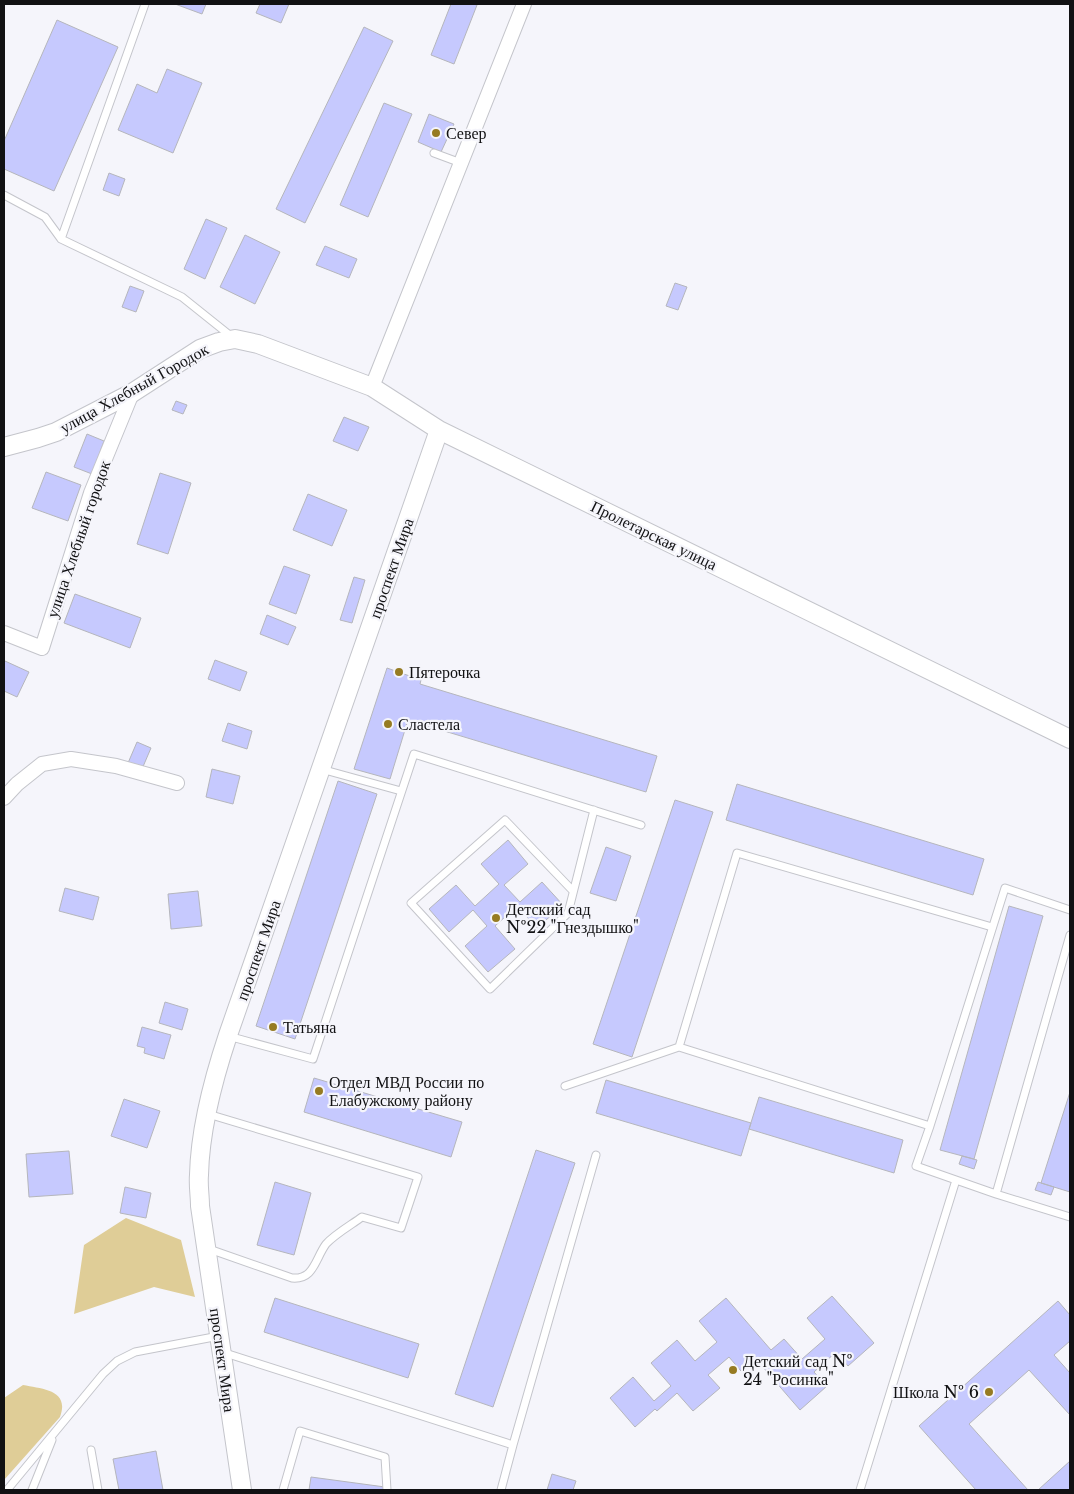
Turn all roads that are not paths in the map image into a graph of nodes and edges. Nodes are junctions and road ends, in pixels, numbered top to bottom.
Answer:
1 (145, 4) edge
2 (524, 4) edge
3 (434, 153) dead end
4 (461, 163) junction
5 (4, 195) edge
6 (61, 238) junction
7 (235, 339) junction
8 (372, 387) junction
9 (132, 393) junction
10 (439, 430) junction
11 (4, 446) edge
12 (4, 633) edge
13 (1070, 739) edge
14 (321, 769) junction
15 (177, 783) dead end
16 (401, 791) junction
17 (4, 798) edge
18 (594, 810) junction
19 (641, 825) dead end
20 (573, 892) junction
21 (1070, 910) edge
22 (992, 927) junction
23 (1070, 935) edge
24 (228, 1036) junction
25 (678, 1047) junction
26 (565, 1086) dead end
27 (207, 1113) junction
28 (930, 1126) junction
29 (596, 1154) dead end
30 (956, 1180) junction
31 (996, 1194) junction
32 (1070, 1217) edge
33 (206, 1248) junction
34 (221, 1344) junction
35 (55, 1432) junction
36 (513, 1445) junction
37 (91, 1450) dead end
38 (7, 1490) edge
39 (32, 1490) edge
40 (98, 1490) edge
41 (242, 1490) edge
42 (283, 1490) edge
43 (387, 1490) edge
44 (501, 1490) edge
45 (860, 1490) edge

1 - 6 lane
2 - 4 street
3 - 4 lane
4 - 8 street
5 - 6 lane
6 - 7 lane
7 - 8 street, Пролетарская улица
7 - 9 street, улица Хлебный Городок
8 - 10 street, Пролетарская улица
9 - 11 street, улица Хлебный Городок
9 - 12 street, улица Хлебный городок
10 - 13 street, Пролетарская улица
10 - 14 street, проспект Мира
14 - 16 lane
14 - 24 street, проспект Мира
15 - 17 street
16 - 18 lane
16 - 24 lane
18 - 19 lane
18 - 20 lane
20 - 20 lane
21 - 22 lane
22 - 25 lane
22 - 28 lane
23 - 31 lane
24 - 27 street, проспект Мира
25 - 26 lane
25 - 28 lane
27 - 33 street, проспект Мира
27 - 33 lane
28 - 30 lane
29 - 36 lane
30 - 31 lane
30 - 45 lane
31 - 32 lane
33 - 34 street, проспект Мира
34 - 35 lane
34 - 36 lane
34 - 41 street, проспект Мира
35 - 38 lane
35 - 39 lane
36 - 44 lane
37 - 40 lane
42 - 43 lane

